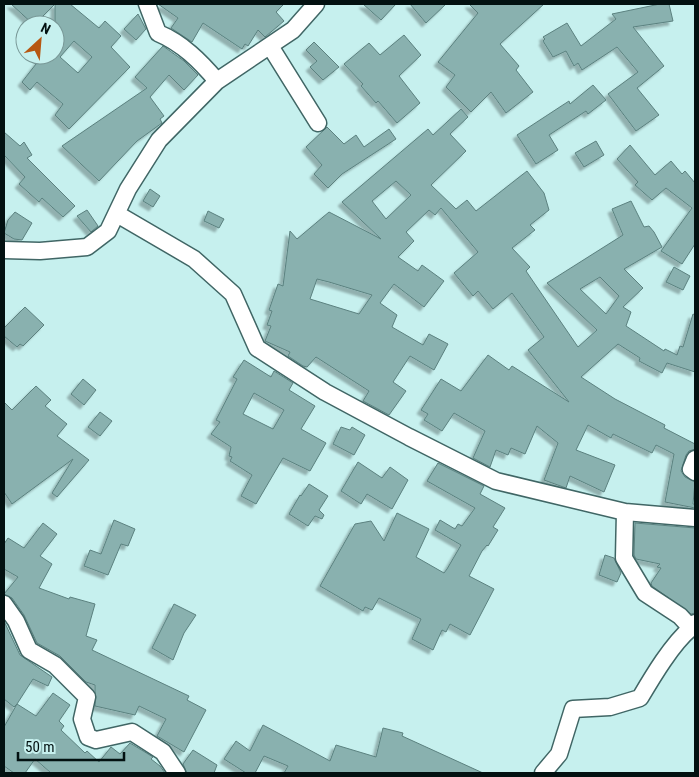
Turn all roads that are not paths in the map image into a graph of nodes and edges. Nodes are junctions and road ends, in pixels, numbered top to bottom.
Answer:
1 (147, 4) edge
2 (316, 4) edge
3 (270, 46) junction
4 (217, 81) junction
5 (318, 123) dead end
6 (117, 214) junction
7 (4, 250) edge
8 (695, 459) edge
9 (695, 472) edge
10 (625, 512) junction
11 (695, 518) edge
12 (4, 604) edge
13 (693, 625) edge
14 (177, 773) edge
15 (543, 773) edge

1 - 4 street
2 - 3 street
3 - 4 street
3 - 5 street
4 - 6 street
6 - 7 street
6 - 10 street
8 - 9 street
10 - 11 street
10 - 13 street
12 - 14 street
13 - 15 street

